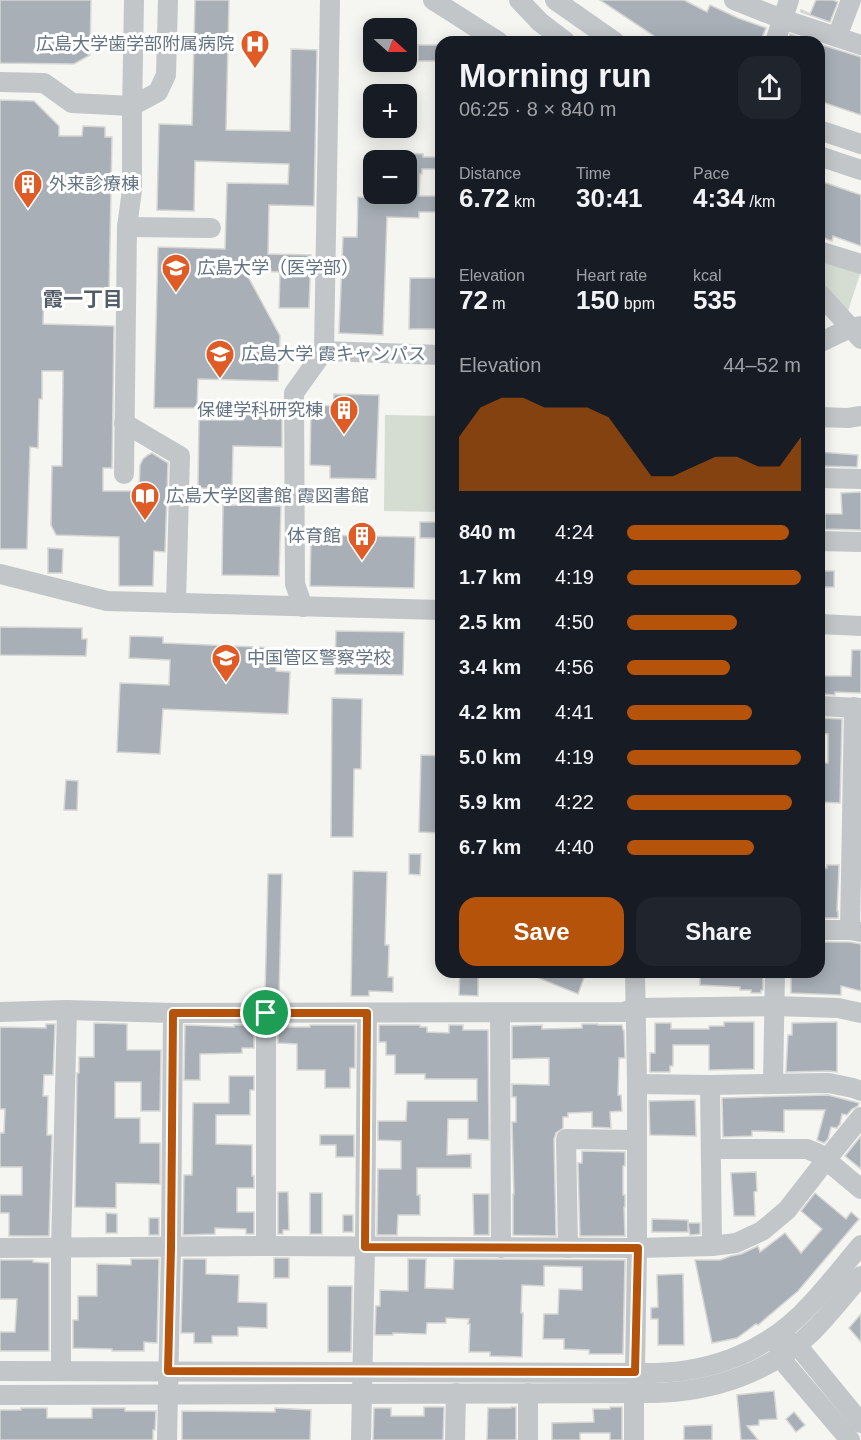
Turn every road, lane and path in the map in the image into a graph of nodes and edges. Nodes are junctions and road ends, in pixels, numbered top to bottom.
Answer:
1 (135, 0) edge
2 (168, 0) edge
3 (330, 0) edge
4 (433, 0) edge
5 (519, 0) edge
6 (555, 0) edge
7 (734, 0) edge
8 (789, 0) edge
9 (851, 0) edge
10 (782, 19) junction
11 (477, 36) edge
12 (558, 36) edge
13 (606, 36) edge
14 (777, 36) edge
15 (837, 37) junction
16 (861, 45) edge
17 (0, 82) edge
18 (132, 106) junction
19 (825, 132) edge
20 (861, 144) edge
21 (825, 158) edge
22 (861, 170) edge
23 (127, 226) junction
24 (211, 228) dead end
25 (825, 253) edge
26 (861, 264) edge
27 (825, 299) edge
28 (857, 331) edge
29 (825, 341) edge
30 (324, 351) junction
31 (435, 355) edge
32 (861, 416) edge
33 (825, 417) edge
34 (124, 423) junction
35 (124, 474) dead end
36 (825, 478) edge
37 (861, 479) edge
38 (825, 541) edge
39 (861, 542) edge
40 (0, 574) edge
41 (176, 603) junction
42 (303, 607) junction
43 (435, 610) edge
44 (825, 624) edge
45 (861, 626) edge
46 (825, 706) edge
47 (857, 707) edge
48 (857, 779) edge
49 (856, 862) edge
50 (825, 930) edge
51 (856, 931) edge
52 (635, 978) edge
53 (775, 978) edge
54 (774, 1006) junction
55 (635, 1008) junction
56 (67, 1010) junction
57 (0, 1012) edge
58 (173, 1013) junction
59 (266, 1013) junction
60 (367, 1013) junction
61 (861, 1013) edge
62 (500, 1014) junction
63 (773, 1083) junction
64 (637, 1084) junction
65 (711, 1085) junction
66 (861, 1091) edge
67 (861, 1118) edge
68 (637, 1140) junction
69 (711, 1149) junction
70 (826, 1160) junction
71 (861, 1189) edge
72 (861, 1245) edge
73 (266, 1246) junction
74 (712, 1246) junction
75 (365, 1247) junction
76 (0, 1248) edge
77 (61, 1248) junction
78 (171, 1248) junction
79 (501, 1248) junction
80 (568, 1248) junction
81 (638, 1248) junction
82 (861, 1276) edge
83 (778, 1335) junction
84 (789, 1351) junction
85 (0, 1371) edge
86 (61, 1371) junction
87 (168, 1371) junction
88 (362, 1372) junction
89 (635, 1372) junction
90 (634, 1392) junction
91 (362, 1393) junction
92 (456, 1393) junction
93 (528, 1393) junction
94 (168, 1394) junction
95 (0, 1395) edge
96 (861, 1423) edge
97 (167, 1440) edge
98 (361, 1440) edge
99 (455, 1440) edge
100 (528, 1440) edge
101 (634, 1440) edge
102 (850, 1440) edge

1 - 18 street
2 - 18 street
3 - 30 street
4 - 11 street
5 - 12 street
6 - 13 street
7 - 10 street
8 - 10 street
9 - 15 street
10 - 14 street
10 - 15 street
15 - 16 street
17 - 18 street
18 - 23 street
19 - 20 street
21 - 22 street
23 - 24 street
23 - 34 street
25 - 26 street
27 - 28 street
28 - 29 street
30 - 31 street
30 - 42 street
32 - 33 street
34 - 35 street
34 - 41 street
36 - 37 street
38 - 39 street
40 - 41 street
41 - 42 street
42 - 43 street
44 - 45 street
46 - 47 street
47 - 48 street
48 - 49 street
49 - 51 street
50 - 51 street
52 - 55 street
53 - 54 street
54 - 55 street
54 - 61 street
54 - 63 street
55 - 62 street
55 - 64 street
56 - 57 street
56 - 58 street
56 - 77 street
58 - 59 street
58 - 78 street
59 - 60 street
59 - 73 street
60 - 62 street
60 - 75 street
62 - 79 street
63 - 65 street
63 - 66 street
64 - 65 street
64 - 68 street
65 - 69 street
67 - 70 street
68 - 80 street
68 - 81 street
69 - 70 street
69 - 74 street
70 - 71 street
70 - 74 street
72 - 83 street
73 - 75 street
73 - 78 street
74 - 81 street
75 - 79 street
75 - 88 street
76 - 77 street
77 - 78 street
77 - 86 street
78 - 87 street
79 - 80 street
80 - 81 street
81 - 89 street
82 - 84 street
83 - 84 street
83 - 89 street
84 - 90 street
84 - 96 street
84 - 102 street
85 - 86 street
86 - 87 street
87 - 88 street
87 - 94 street
88 - 89 street
88 - 91 street
90 - 93 street
90 - 101 street
91 - 92 street
91 - 94 street
91 - 98 street
92 - 93 street
92 - 99 street
93 - 100 street
94 - 95 street
94 - 97 street

